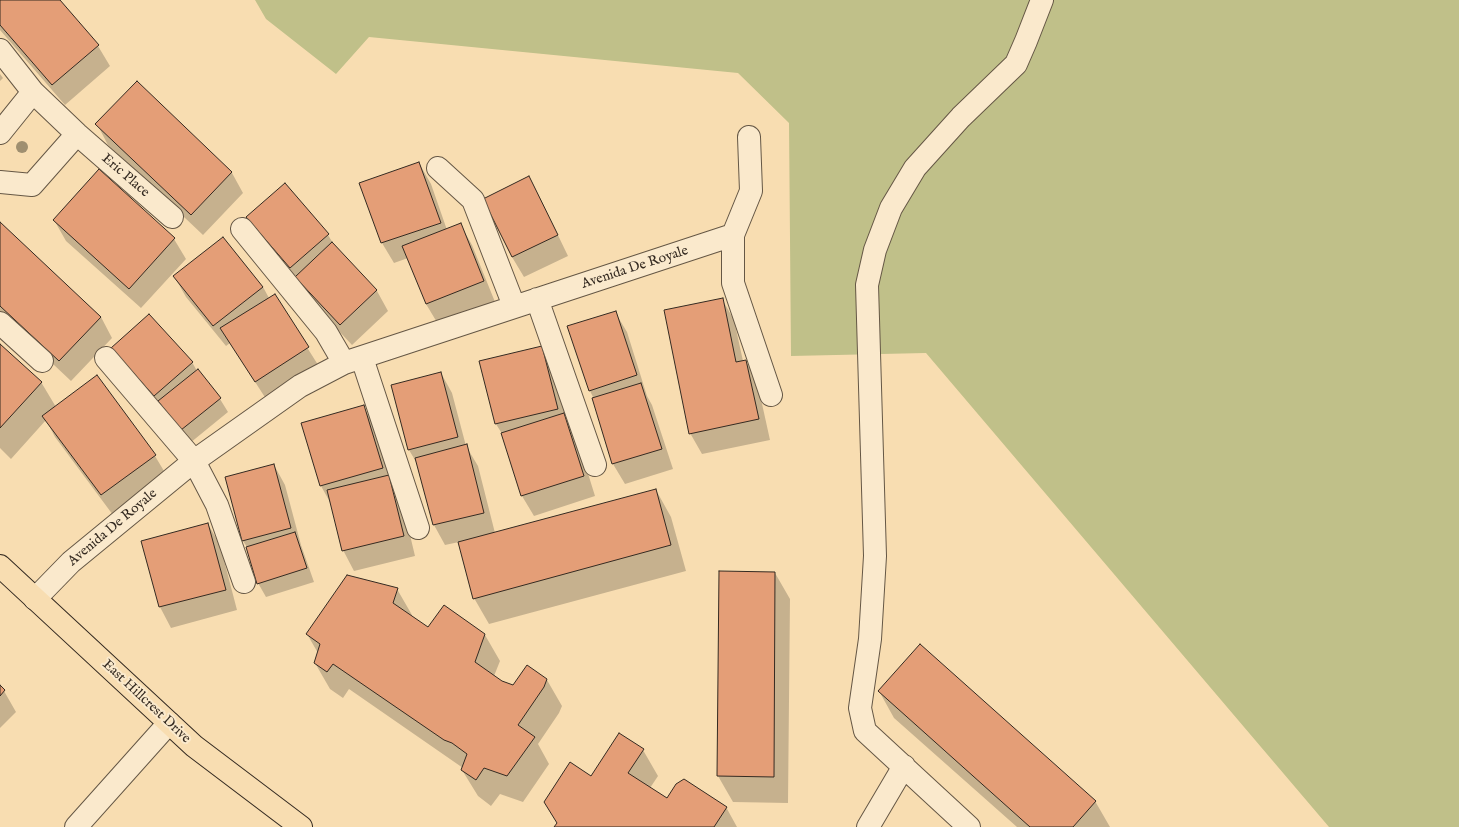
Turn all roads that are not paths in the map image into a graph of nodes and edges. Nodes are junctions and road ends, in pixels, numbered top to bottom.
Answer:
1 (1042, 0) edge
2 (0, 50) edge
3 (33, 92) junction
4 (0, 133) edge
5 (77, 134) junction
6 (749, 137) dead end
7 (438, 168) dead end
8 (0, 182) edge
9 (172, 217) dead end
10 (242, 229) dead end
11 (733, 235) junction
12 (537, 299) junction
13 (514, 306) junction
14 (0, 323) edge
15 (106, 358) dead end
16 (353, 360) junction
17 (42, 361) dead end
18 (771, 395) dead end
19 (194, 461) junction
20 (595, 465) dead end
21 (418, 528) dead end
22 (0, 566) edge
23 (244, 582) dead end
24 (35, 599) junction
25 (169, 723) junction
26 (904, 766) junction
27 (76, 827) edge
28 (301, 827) edge
29 (868, 827) edge
30 (969, 827) edge

1 - 26 street
2 - 3 street, Eric Place
3 - 4 street
3 - 5 street, Eric Place
5 - 8 street
5 - 9 street, Eric Place
6 - 11 street
7 - 13 street
10 - 16 street
11 - 12 street, Avenida De Royale
11 - 18 street
12 - 13 street, Avenida De Royale
12 - 20 street
13 - 16 street, Avenida De Royale
14 - 17 street
15 - 19 street
16 - 19 street, Avenida De Royale
16 - 21 street
19 - 23 street
19 - 24 street, Avenida De Royale
22 - 24 main road, East Hillcrest Drive
24 - 25 main road, East Hillcrest Drive
25 - 27 street
25 - 28 main road, East Hillcrest Drive
26 - 29 street
26 - 30 street

